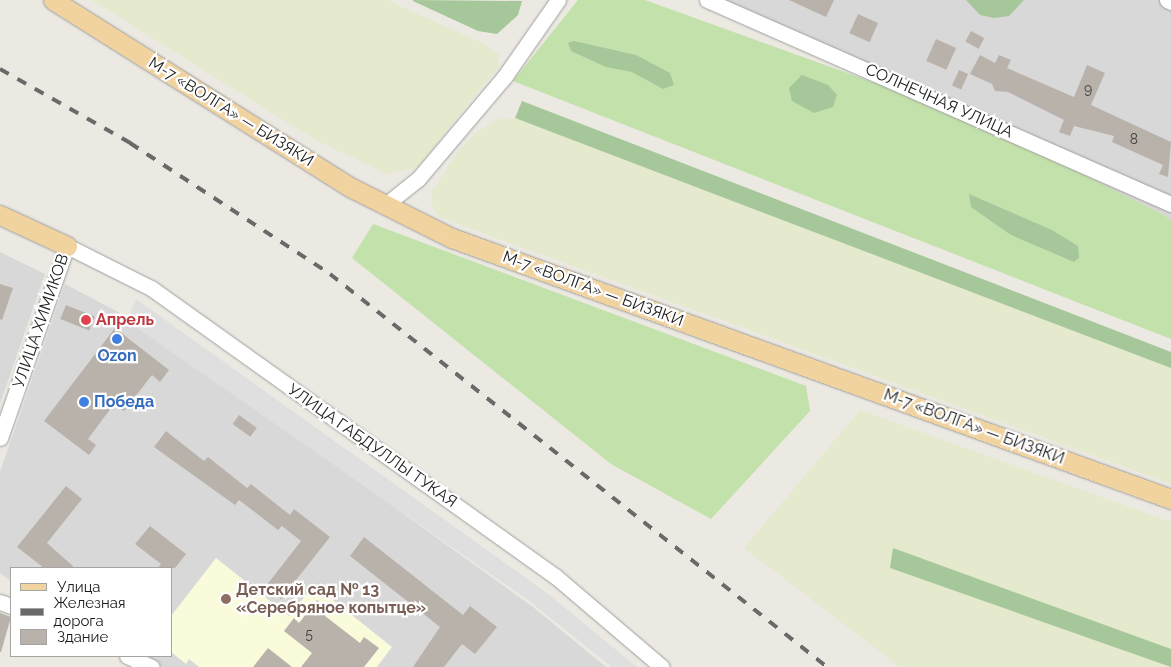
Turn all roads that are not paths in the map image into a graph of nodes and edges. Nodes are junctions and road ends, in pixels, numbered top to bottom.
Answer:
1 (53, 0) edge
2 (558, 0) edge
3 (707, 0) edge
4 (1166, 0) edge
5 (1171, 2) edge
6 (1171, 204) edge
7 (384, 206) junction
8 (0, 215) edge
9 (67, 246) junction
10 (0, 438) edge
11 (1171, 499) edge
12 (129, 657) edge
13 (152, 667) edge
14 (662, 667) edge

1 - 7 main road, М-7 «ВОЛГА» — БИЗЯКИ
2 - 7 street
3 - 6 street, СОЛНЕЧНАЯ УЛИЦА
4 - 5 street
7 - 11 main road, М-7 «ВОЛГА» — БИЗЯКИ
8 - 9 main road, УЛИЦА ХИМИКОВ
9 - 10 street, УЛИЦА ХИМИКОВ
9 - 14 street, УЛИЦА ГАБДУЛЛЫ ТУКАЯ
12 - 13 street

